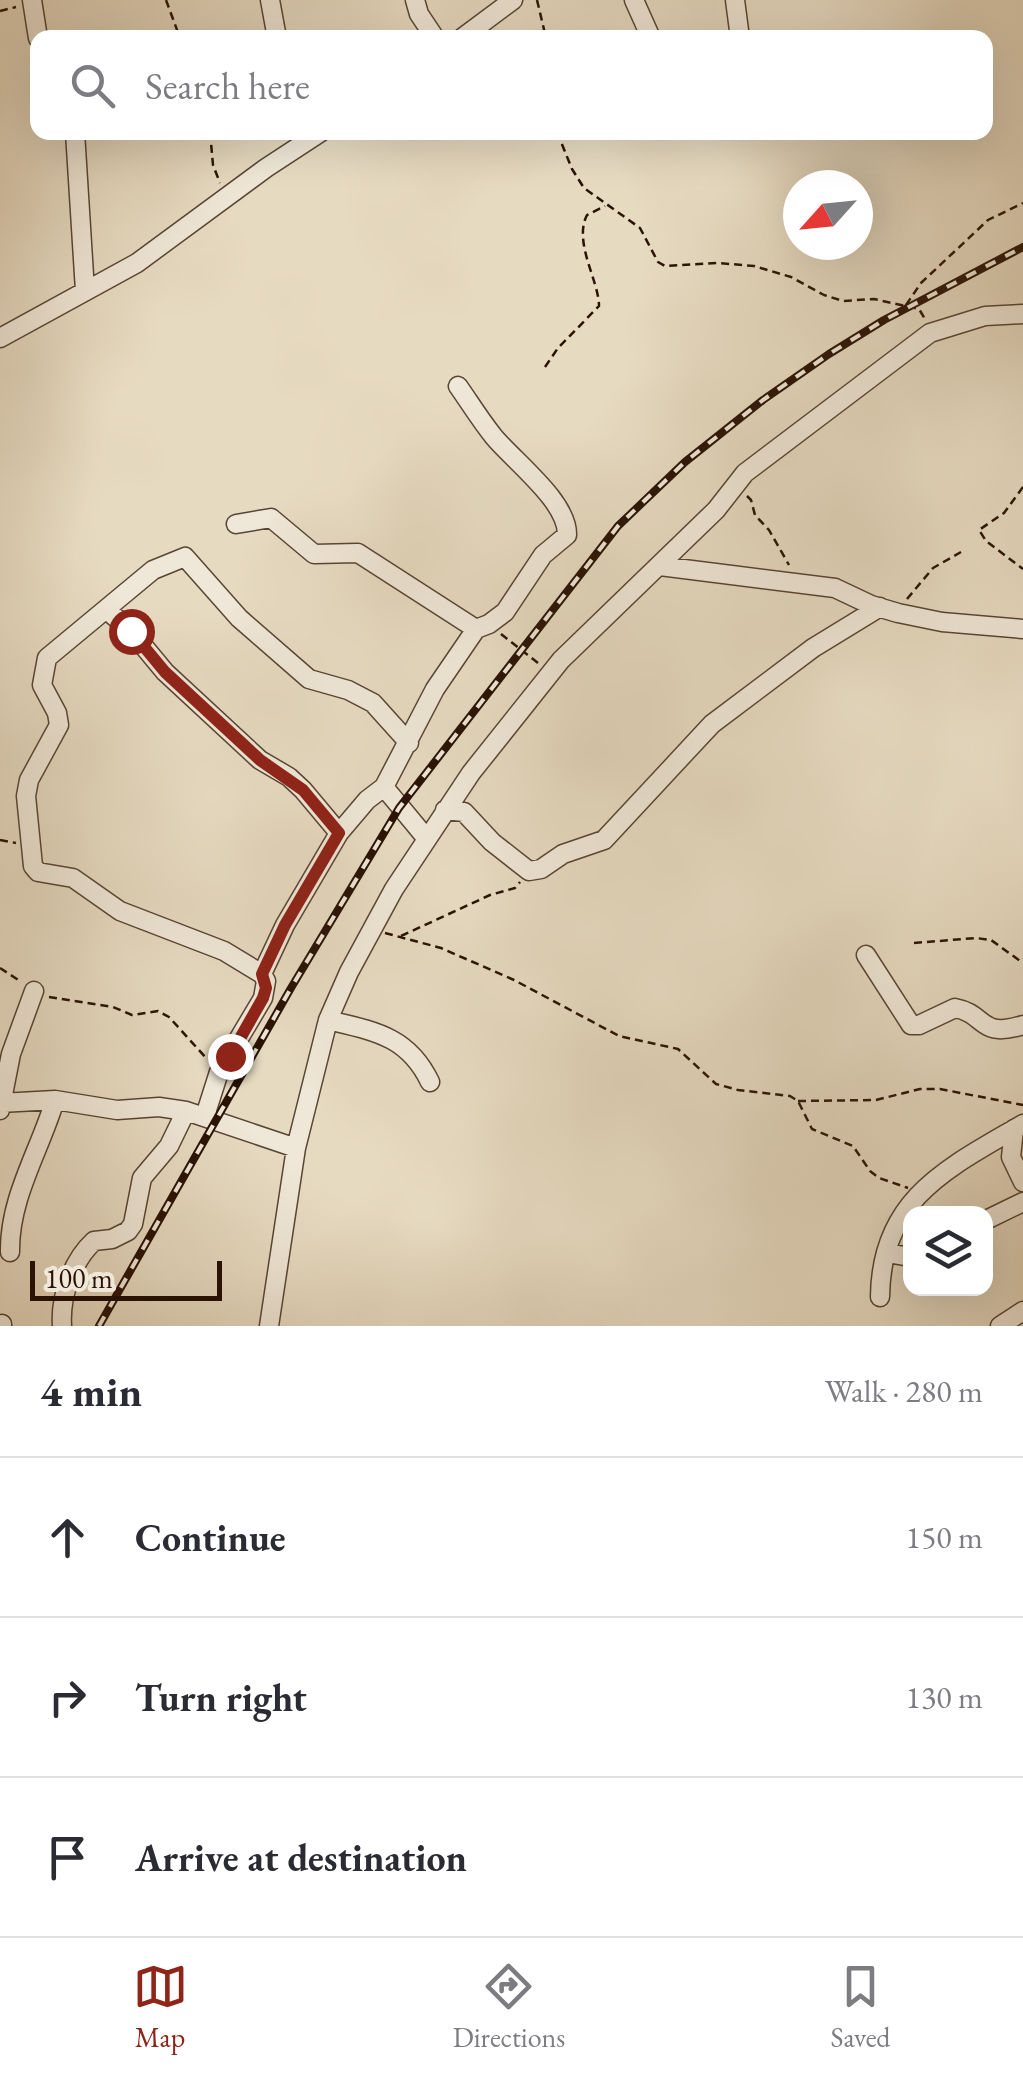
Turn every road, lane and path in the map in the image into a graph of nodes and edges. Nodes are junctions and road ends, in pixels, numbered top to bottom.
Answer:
1 (166, 0) edge
2 (270, 0) edge
3 (415, 0) edge
4 (513, 0) edge
5 (537, 0) edge
6 (634, 0) edge
7 (736, 0) edge
8 (32, 1) edge
9 (0, 11) edge
10 (37, 30) edge
11 (177, 30) edge
12 (275, 30) edge
13 (429, 30) edge
14 (473, 30) edge
15 (544, 30) edge
16 (648, 30) edge
17 (739, 30) edge
18 (76, 140) edge
19 (211, 140) edge
20 (306, 140) edge
21 (560, 140) edge
22 (226, 198) junction
23 (1023, 203) edge
24 (608, 204) junction
25 (86, 291) junction
26 (905, 306) junction
27 (1023, 314) edge
28 (930, 333) junction
29 (0, 338) edge
30 (545, 367) dead end
31 (458, 386) dead end
32 (1023, 487) edge
33 (735, 488) junction
34 (236, 524) dead end
35 (961, 552) dead end
36 (660, 566) junction
37 (1023, 569) edge
38 (800, 582) junction
39 (107, 610) junction
40 (889, 610) junction
41 (483, 627) junction
42 (1023, 629) edge
43 (559, 663) junction
44 (409, 742) junction
45 (384, 786) junction
46 (445, 810) junction
47 (339, 833) junction
48 (427, 839) junction
49 (528, 871) junction
50 (372, 930) junction
51 (399, 936) junction
52 (914, 942) dead end
53 (866, 954) dead end
54 (1023, 964) edge
55 (0, 968) edge
56 (262, 974) junction
57 (34, 992) junction
58 (328, 1020) junction
59 (1023, 1025) edge
60 (219, 1072) junction
61 (430, 1082) dead end
62 (55, 1100) junction
63 (798, 1101) junction
64 (1, 1105) edge
65 (1023, 1105) edge
66 (186, 1111) junction
67 (205, 1116) junction
68 (1019, 1126) edge
69 (296, 1148) junction
70 (1023, 1182) edge
71 (918, 1192) junction
72 (1023, 1202) edge
73 (993, 1217) edge
74 (10, 1252) dead end
75 (887, 1253) junction
76 (903, 1256) edge
77 (880, 1297) dead end
78 (1023, 1311) edge
79 (62, 1326) edge
80 (269, 1326) edge
81 (1000, 1326) edge

1 - 11 path
2 - 12 street
3 - 13 street
4 - 14 street
5 - 15 path
6 - 16 street
7 - 17 street
8 - 9 path
8 - 10 street
18 - 25 street
19 - 22 path
20 - 22 street
21 - 24 path
22 - 25 street
23 - 26 path
24 - 26 path
24 - 30 path
25 - 29 street
26 - 28 path
27 - 28 street
28 - 33 street
31 - 41 street
32 - 37 path
33 - 36 street
33 - 38 path
34 - 41 street
35 - 40 path
36 - 38 street
36 - 43 street
38 - 40 street
39 - 44 street
39 - 47 street
39 - 56 street
40 - 42 street
40 - 49 street
41 - 43 path
41 - 44 street
43 - 46 street
44 - 45 street
45 - 47 street
45 - 48 street
46 - 48 street
46 - 49 street
47 - 56 street
48 - 50 street
49 - 51 path
50 - 51 path
50 - 58 street
51 - 63 path
52 - 54 path
53 - 59 street
55 - 57 path
56 - 60 street
57 - 60 path
57 - 64 street
58 - 61 street
58 - 69 street
60 - 67 street
62 - 64 street
62 - 66 street
62 - 74 street
63 - 65 path
63 - 71 path
66 - 67 street
66 - 79 street
67 - 69 street
68 - 70 street
68 - 71 street
69 - 80 street
71 - 75 street
72 - 73 street
75 - 76 street
75 - 77 street
78 - 81 street

